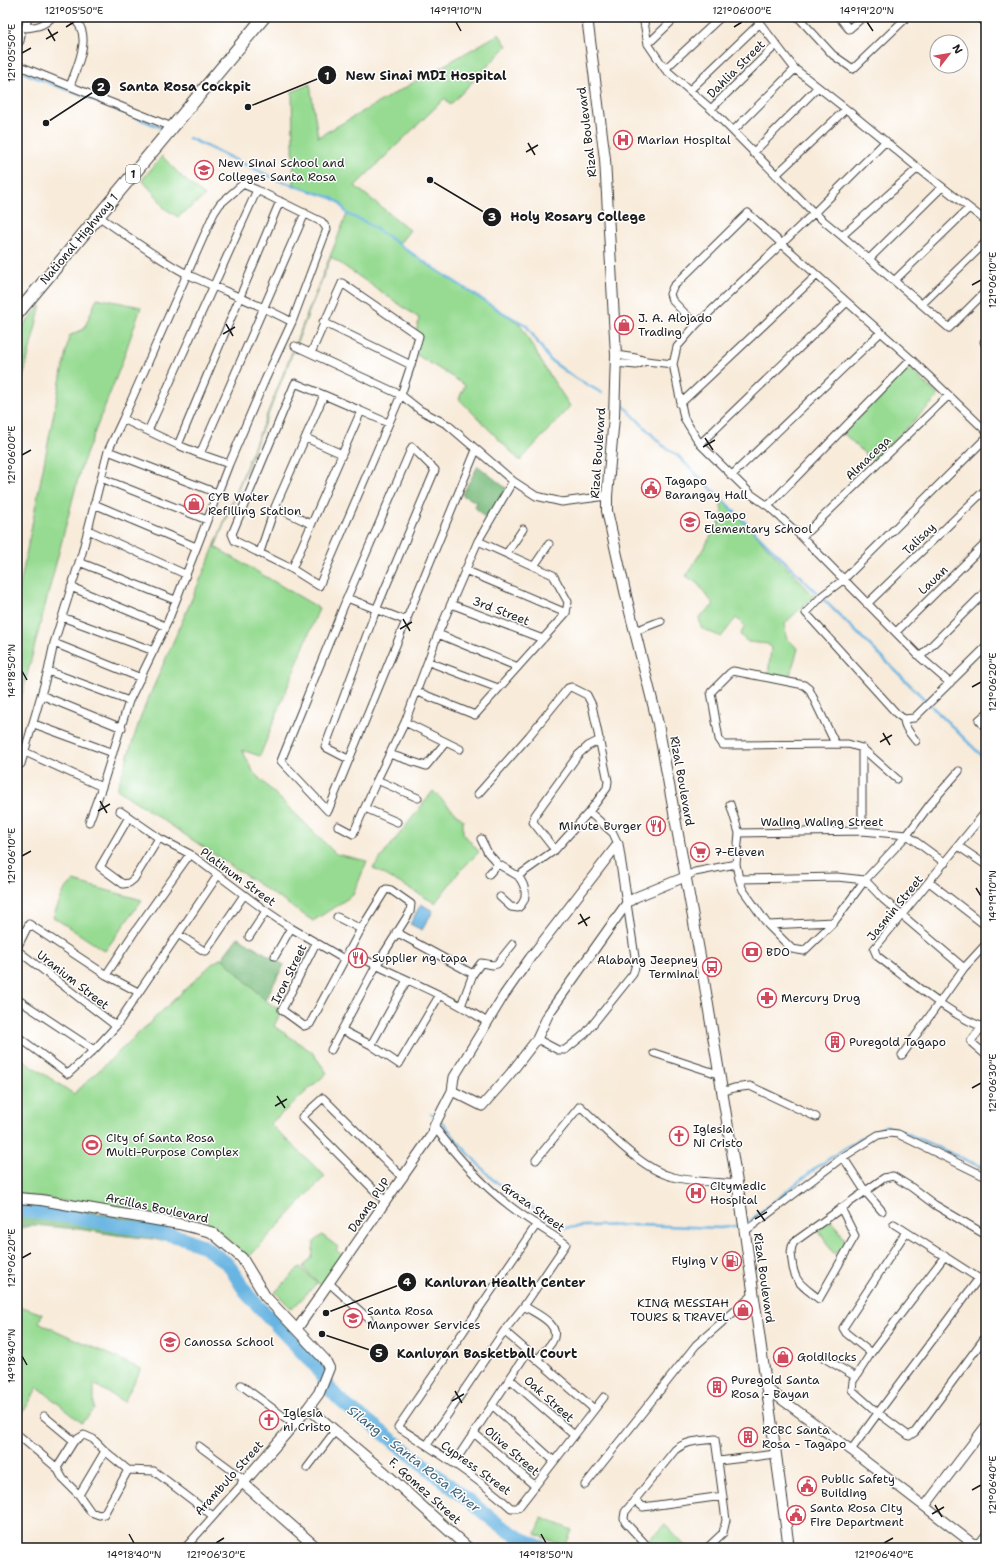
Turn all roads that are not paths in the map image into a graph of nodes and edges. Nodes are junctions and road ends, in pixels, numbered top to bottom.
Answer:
1 (30, 17) edge
2 (52, 17) edge
3 (71, 17) edge
4 (264, 17) edge
5 (587, 17) edge
6 (643, 17) edge
7 (676, 17) edge
8 (721, 17) edge
9 (755, 17) edge
10 (798, 17) edge
11 (839, 17) edge
12 (863, 17) edge
13 (902, 17) edge
14 (978, 17) edge
15 (760, 23) junction
16 (986, 23) edge
17 (21, 29) edge
18 (17, 44) edge
19 (648, 44) junction
20 (776, 45) junction
21 (17, 65) edge
22 (665, 69) junction
23 (795, 69) junction
24 (70, 86) junction
25 (818, 87) junction
26 (690, 90) junction
27 (711, 109) junction
28 (846, 109) junction
29 (172, 127) junction
30 (733, 131) junction
31 (886, 141) junction
32 (753, 153) junction
33 (918, 168) junction
34 (776, 176) junction
35 (942, 187) junction
36 (257, 190) junction
37 (280, 201) junction
38 (969, 208) junction
39 (304, 213) junction
40 (814, 213) junction
41 (97, 218) junction
42 (986, 221) edge
43 (842, 236) junction
44 (986, 242) edge
45 (782, 244) junction
46 (869, 259) junction
47 (188, 274) junction
48 (817, 274) junction
49 (894, 281) junction
50 (214, 286) junction
51 (986, 291) edge
52 (239, 297) junction
53 (847, 302) junction
54 (922, 304) junction
55 (263, 306) junction
56 (17, 314) edge
57 (292, 322) junction
58 (324, 322) junction
59 (696, 325) junction
60 (880, 333) junction
61 (986, 340) edge
62 (290, 343) junction
63 (986, 344) edge
64 (311, 353) junction
65 (616, 359) junction
66 (911, 359) junction
67 (673, 364) junction
68 (411, 365) junction
69 (324, 395) junction
70 (401, 395) junction
71 (948, 396) junction
72 (680, 404) junction
73 (361, 411) junction
74 (123, 419) junction
75 (388, 423) junction
76 (986, 430) edge
77 (148, 431) junction
78 (306, 438) junction
79 (986, 438) edge
80 (700, 444) junction
81 (178, 445) junction
82 (476, 450) junction
83 (108, 451) junction
84 (200, 454) junction
85 (342, 454) junction
86 (229, 464) junction
87 (731, 476) junction
88 (101, 478) junction
89 (513, 481) junction
90 (986, 489) edge
91 (217, 493) junction
92 (607, 496) junction
93 (94, 504) junction
94 (768, 506) junction
95 (275, 507) junction
96 (206, 520) junction
97 (311, 524) junction
98 (523, 529) dead end
99 (88, 530) junction
100 (802, 537) junction
101 (478, 541) junction
102 (549, 544) dead end
103 (986, 544) edge
104 (196, 547) junction
105 (260, 552) junction
106 (507, 553) junction
107 (79, 562) junction
108 (534, 566) junction
109 (292, 569) junction
110 (465, 570) junction
111 (185, 574) junction
112 (843, 580) junction
113 (71, 587) junction
114 (986, 591) edge
115 (347, 598) junction
116 (175, 600) junction
117 (451, 604) junction
118 (867, 604) junction
119 (376, 610) junction
120 (566, 613) junction
121 (62, 618) junction
122 (407, 621) junction
123 (661, 621) dead end
124 (165, 626) junction
125 (635, 631) junction
126 (896, 632) junction
127 (438, 634) junction
128 (543, 639) junction
129 (54, 643) junction
130 (986, 647) edge
131 (154, 651) junction
132 (920, 657) junction
133 (429, 662) junction
134 (518, 667) junction
135 (48, 671) junction
136 (141, 678) junction
137 (950, 683) junction
138 (498, 688) junction
139 (418, 692) junction
140 (41, 695) junction
141 (129, 701) junction
142 (986, 714) edge
143 (904, 719) junction
144 (405, 722) junction
145 (34, 724) junction
146 (122, 728) junction
147 (986, 728) edge
148 (600, 740) junction
149 (916, 741) dead end
150 (446, 742) junction
151 (835, 743) junction
152 (862, 748) junction
153 (460, 749) dead end
154 (25, 752) junction
155 (112, 753) junction
156 (389, 754) junction
157 (348, 759) junction
158 (21, 764) dead end
159 (959, 771) dead end
160 (897, 779) dead end
161 (376, 780) junction
162 (102, 787) junction
163 (478, 794) dead end
164 (418, 798) dead end
165 (730, 804) dead end
166 (365, 808) junction
167 (120, 811) dead end
168 (590, 812) junction
169 (986, 816) edge
170 (129, 817) junction
171 (89, 822) dead end
172 (397, 822) dead end
173 (338, 826) dead end
174 (862, 831) junction
175 (739, 833) junction
176 (907, 835) junction
177 (159, 838) junction
178 (481, 839) dead end
179 (618, 844) junction
180 (958, 846) junction
181 (555, 850) junction
182 (190, 854) junction
183 (945, 863) junction
184 (498, 864) junction
185 (736, 864) junction
186 (986, 865) edge
187 (490, 874) dead end
188 (218, 875) junction
189 (518, 876) junction
190 (685, 877) junction
191 (739, 879) junction
192 (864, 880) junction
193 (930, 882) junction
194 (244, 895) junction
195 (500, 897) dead end
196 (627, 903) junction
197 (266, 911) junction
198 (902, 914) junction
199 (337, 917) dead end
200 (834, 922) junction
201 (768, 925) junction
202 (986, 926) edge
203 (291, 928) junction
204 (361, 929) junction
205 (396, 932) junction
206 (178, 934) junction
207 (250, 937) dead end
208 (316, 943) junction
209 (513, 944) dead end
210 (986, 944) edge
211 (17, 949) edge
212 (348, 951) junction
213 (274, 956) dead end
214 (344, 958) junction
215 (376, 966) junction
216 (964, 968) junction
217 (473, 974) junction
218 (106, 975) junction
219 (407, 980) junction
220 (138, 992) junction
221 (439, 996) junction
222 (17, 999) edge
223 (940, 1003) junction
224 (461, 1006) junction
225 (487, 1022) junction
226 (985, 1025) edge
227 (116, 1026) junction
228 (342, 1030) junction
229 (17, 1036) edge
230 (537, 1039) junction
231 (371, 1045) junction
232 (94, 1050) junction
233 (331, 1050) dead end
234 (654, 1053) dead end
235 (902, 1055) dead end
236 (986, 1055) edge
237 (718, 1074) junction
238 (452, 1091) junction
239 (722, 1092) junction
240 (816, 1117) dead end
241 (435, 1124) junction
242 (843, 1157) junction
243 (536, 1160) dead end
244 (986, 1177) edge
245 (403, 1178) junction
246 (737, 1184) junction
247 (865, 1191) junction
248 (17, 1198) edge
249 (386, 1202) junction
250 (841, 1208) junction
251 (882, 1211) dead end
252 (537, 1224) junction
253 (894, 1224) dead end
254 (744, 1228) junction
255 (906, 1232) junction
256 (986, 1235) edge
257 (945, 1256) junction
258 (978, 1278) junction
259 (329, 1283) junction
260 (986, 1284) edge
261 (753, 1295) junction
262 (524, 1306) junction
263 (369, 1319) dead end
264 (297, 1329) junction
265 (504, 1331) junction
266 (986, 1336) edge
267 (528, 1351) junction
268 (872, 1353) junction
269 (824, 1358) dead end
270 (538, 1359) junction
271 (856, 1377) junction
272 (510, 1379) junction
273 (241, 1385) dead end
274 (766, 1388) junction
275 (604, 1397) dead end
276 (492, 1405) junction
277 (308, 1408) junction
278 (594, 1409) junction
279 (878, 1413) junction
280 (44, 1416) dead end
281 (295, 1424) junction
282 (986, 1426) edge
283 (336, 1430) junction
284 (474, 1433) junction
285 (17, 1434) edge
286 (574, 1435) junction
287 (74, 1441) junction
288 (427, 1445) junction
289 (199, 1446) dead end
290 (852, 1450) junction
291 (105, 1451) junction
292 (776, 1454) junction
293 (554, 1461) junction
294 (719, 1461) junction
295 (454, 1463) junction
296 (57, 1468) junction
297 (307, 1468) dead end
298 (128, 1470) junction
299 (244, 1482) junction
300 (585, 1484) dead end
301 (535, 1486) junction
302 (78, 1495) junction
303 (723, 1496) junction
304 (634, 1500) junction
305 (925, 1506) junction
306 (213, 1516) junction
307 (986, 1536) edge
308 (979, 1545) edge
309 (184, 1548) edge
310 (317, 1548) edge
311 (468, 1548) edge
312 (648, 1548) edge
313 (707, 1548) edge
314 (789, 1548) edge

1 - 17 street
2 - 17 street
3 - 24 street
4 - 29 highway, National Highway 1 / 1
5 - 65 main road, Rizal Boulevard
6 - 19 street
7 - 19 street
8 - 22 street
9 - 15 street
10 - 13 street
11 - 12 street
14 - 16 street
15 - 20 street
15 - 26 street
17 - 18 street
19 - 22 street
20 - 23 street
20 - 27 street, Dahlia Street
21 - 24 street
22 - 26 street
23 - 25 street
23 - 30 street
24 - 29 street
25 - 28 street
25 - 32 street
26 - 27 street
27 - 30 street
28 - 31 street
28 - 34 street
29 - 41 highway, National Highway 1 / 1
30 - 32 street
31 - 33 street
31 - 40 street
32 - 34 street
33 - 35 street
33 - 43 street
34 - 40 street
35 - 38 street
35 - 46 street
36 - 37 street
36 - 47 street
36 - 50 street
37 - 39 street
37 - 52 street
38 - 42 street
38 - 49 street
39 - 55 street
39 - 57 street
40 - 43 street
40 - 45 street
41 - 47 street
41 - 56 highway, National Highway 1 / 1
43 - 46 street
44 - 54 street
45 - 48 street
45 - 59 street
45 - 59 street
46 - 49 street
47 - 50 street
47 - 74 street
48 - 53 street
48 - 72 street
49 - 54 street
50 - 52 street
50 - 77 street
51 - 54 street
52 - 55 street
52 - 81 street
53 - 60 street
53 - 80 street
55 - 57 street
55 - 84 street
57 - 62 street
58 - 64 street
58 - 68 street
58 - 68 street
59 - 67 street
60 - 66 street
60 - 87 street
61 - 63 street
62 - 64 street
62 - 86 street
64 - 70 street
65 - 67 street
65 - 92 main road, Rizal Boulevard
66 - 71 street
66 - 94 street
67 - 72 street
68 - 70 street
69 - 73 street
69 - 78 street
69 - 105 street
70 - 75 street
70 - 82 street
71 - 76 street
71 - 100 street, Almacega
72 - 80 street
73 - 75 street
73 - 85 street
74 - 77 street
74 - 83 street
75 - 109 street
77 - 81 street
78 - 85 street
78 - 95 street
79 - 112 street
80 - 87 street
81 - 84 street
82 - 89 street
82 - 122 street
83 - 88 street
83 - 91 street
84 - 86 street
85 - 97 street
86 - 91 street
87 - 94 street
88 - 93 street
88 - 96 street
89 - 92 street
89 - 101 street
90 - 118 street, Talisay
91 - 96 street
92 - 125 main road, Rizal Boulevard
93 - 99 street
93 - 104 street
94 - 100 street
95 - 97 street
95 - 105 street
96 - 104 street
97 - 109 street
98 - 106 street
99 - 107 street
99 - 111 street
100 - 112 street
101 - 106 street
101 - 110 street
102 - 108 street
103 - 126 street, Lauan
104 - 111 street
105 - 109 street
106 - 108 street
107 - 113 street
107 - 116 street
108 - 120 street
110 - 117 street
110 - 120 street
111 - 116 street
112 - 118 street
112 - 143 street
113 - 121 street
113 - 124 street
114 - 132 street
115 - 119 street
115 - 119 street
115 - 157 street
116 - 124 street
117 - 127 street
117 - 128 street, 3rd Street
118 - 126 street
119 - 122 street
119 - 157 street
120 - 128 street
121 - 129 street
121 - 131 street
122 - 157 street
123 - 125 street
124 - 131 street
125 - 190 main road, Rizal Boulevard
126 - 132 street
127 - 133 street
127 - 134 street
128 - 134 street
129 - 135 street
129 - 136 street
130 - 137 street
131 - 136 street
132 - 137 street
133 - 138 street
133 - 139 street
134 - 138 street
135 - 140 street
135 - 141 street
136 - 141 street
137 - 143 street
138 - 139 street
139 - 144 street
140 - 145 street
140 - 146 street
141 - 146 street
142 - 147 street
143 - 149 street
144 - 150 street
144 - 156 street
145 - 154 street
145 - 155 street
146 - 155 street
148 - 163 street
148 - 168 street
148 - 181 street
150 - 153 street
150 - 156 street
151 - 151 street
151 - 152 street
152 - 160 street
152 - 174 street
154 - 158 street
154 - 162 street
155 - 162 street
156 - 161 street
159 - 176 street
161 - 164 street
161 - 166 street
162 - 171 street
165 - 175 street
166 - 172 street
166 - 173 street
167 - 170 street, Platinum Street
168 - 179 street
168 - 181 street
169 - 180 street, Jasmin Street
170 - 177 street, Platinum Street
170 - 177 street
174 - 175 street, Waling Waling Street
174 - 176 street, Waling Waling Street
175 - 185 street
176 - 183 street
176 - 192 street
177 - 182 street, Platinum Street
178 - 184 street
179 - 196 street
179 - 225 street, Daang PUP
180 - 183 street, Jasmin Street
180 - 186 street
181 - 189 street
182 - 188 street, Platinum Street
182 - 218 street
183 - 193 street, Jasmin Street
184 - 187 street
184 - 189 street
185 - 190 street
185 - 191 street
188 - 194 street, Platinum Street
188 - 206 street
189 - 195 street
190 - 196 street
190 - 237 main road, Rizal Boulevard
191 - 192 street
191 - 201 street
192 - 198 street
192 - 200 street
193 - 198 street, Jasmin Street
193 - 202 street
194 - 197 street, Platinum Street
194 - 206 street
196 - 230 street
196 - 230 street
197 - 203 street, Platinum Street
197 - 207 street
198 - 216 street
198 - 223 street, Jasmin Street
199 - 204 street
200 - 201 street
200 - 201 street
203 - 208 street, Platinum Street
203 - 213 street
204 - 205 street
204 - 212 street
205 - 215 street
205 - 217 street
206 - 220 street
208 - 214 street, Platinum Street
208 - 214 street, Iron Street
209 - 217 street
210 - 216 street
211 - 218 street
211 - 227 street, Uranium Street
212 - 214 street
212 - 215 street
215 - 219 street
215 - 228 street
216 - 223 street
217 - 224 street
218 - 220 street
219 - 221 street
219 - 231 street
220 - 227 street
221 - 224 street
221 - 231 street
222 - 232 street
223 - 226 street
223 - 235 street
224 - 225 street
225 - 238 street, Daang PUP
226 - 236 street
227 - 232 street
228 - 231 street
228 - 233 street
229 - 232 street
230 - 238 street
234 - 237 street
237 - 239 main road, Rizal Boulevard
238 - 241 street, Daang PUP
239 - 240 street
239 - 246 main road, Rizal Boulevard
241 - 245 street, Daang PUP
241 - 252 street, Graza Street
242 - 244 street
242 - 247 street
242 - 254 street
243 - 246 street
245 - 249 street, Daang PUP
245 - 249 street
246 - 254 main road, Rizal Boulevard
247 - 250 street
247 - 251 street
247 - 256 street
248 - 264 main road, Arcillas Boulevard
249 - 259 street, Daang PUP
250 - 250 street
252 - 262 street, Graza Street
252 - 288 street, Cypress Street
253 - 255 street
254 - 261 main road, Rizal Boulevard
255 - 257 street
255 - 268 street
257 - 258 street
257 - 268 street
258 - 260 street
258 - 279 street
259 - 263 street
259 - 264 street, Daang PUP
261 - 274 main road, Rizal Boulevard
261 - 300 street
262 - 265 street
262 - 270 street
264 - 277 main road, Arcillas Boulevard
265 - 267 street
265 - 288 street
266 - 279 street
267 - 270 street
267 - 272 street
268 - 271 street
269 - 271 street
270 - 278 street
271 - 279 street
272 - 276 street
272 - 286 street, Oak Street
273 - 281 street
274 - 290 street
274 - 292 main road, Rizal Boulevard
275 - 278 street, Cypress Street
276 - 284 street
276 - 293 street
277 - 281 main road, Arambulo Street
277 - 283 main road, F. Gomez Street
278 - 286 street, Cypress Street
279 - 290 street
280 - 287 street
281 - 299 main road, Arambulo Street
282 - 305 street
283 - 297 street
283 - 311 main road, F. Gomez Street
284 - 295 street
284 - 301 street, Olive Street
285 - 296 street
286 - 293 street, Cypress Street
287 - 291 street
287 - 296 street
288 - 295 street, Cypress Street
289 - 299 street
290 - 305 street
291 - 298 street
291 - 302 street
292 - 294 street
292 - 314 main road, Rizal Boulevard
293 - 301 street, Cypress Street
294 - 303 street
294 - 304 street
295 - 301 street, Cypress Street
296 - 302 street
298 - 302 street
298 - 306 street
299 - 306 street, Arambulo Street
299 - 310 main road
303 - 304 street
303 - 313 street
304 - 312 street
305 - 308 street
306 - 309 street, Arambulo Street
307 - 308 street

